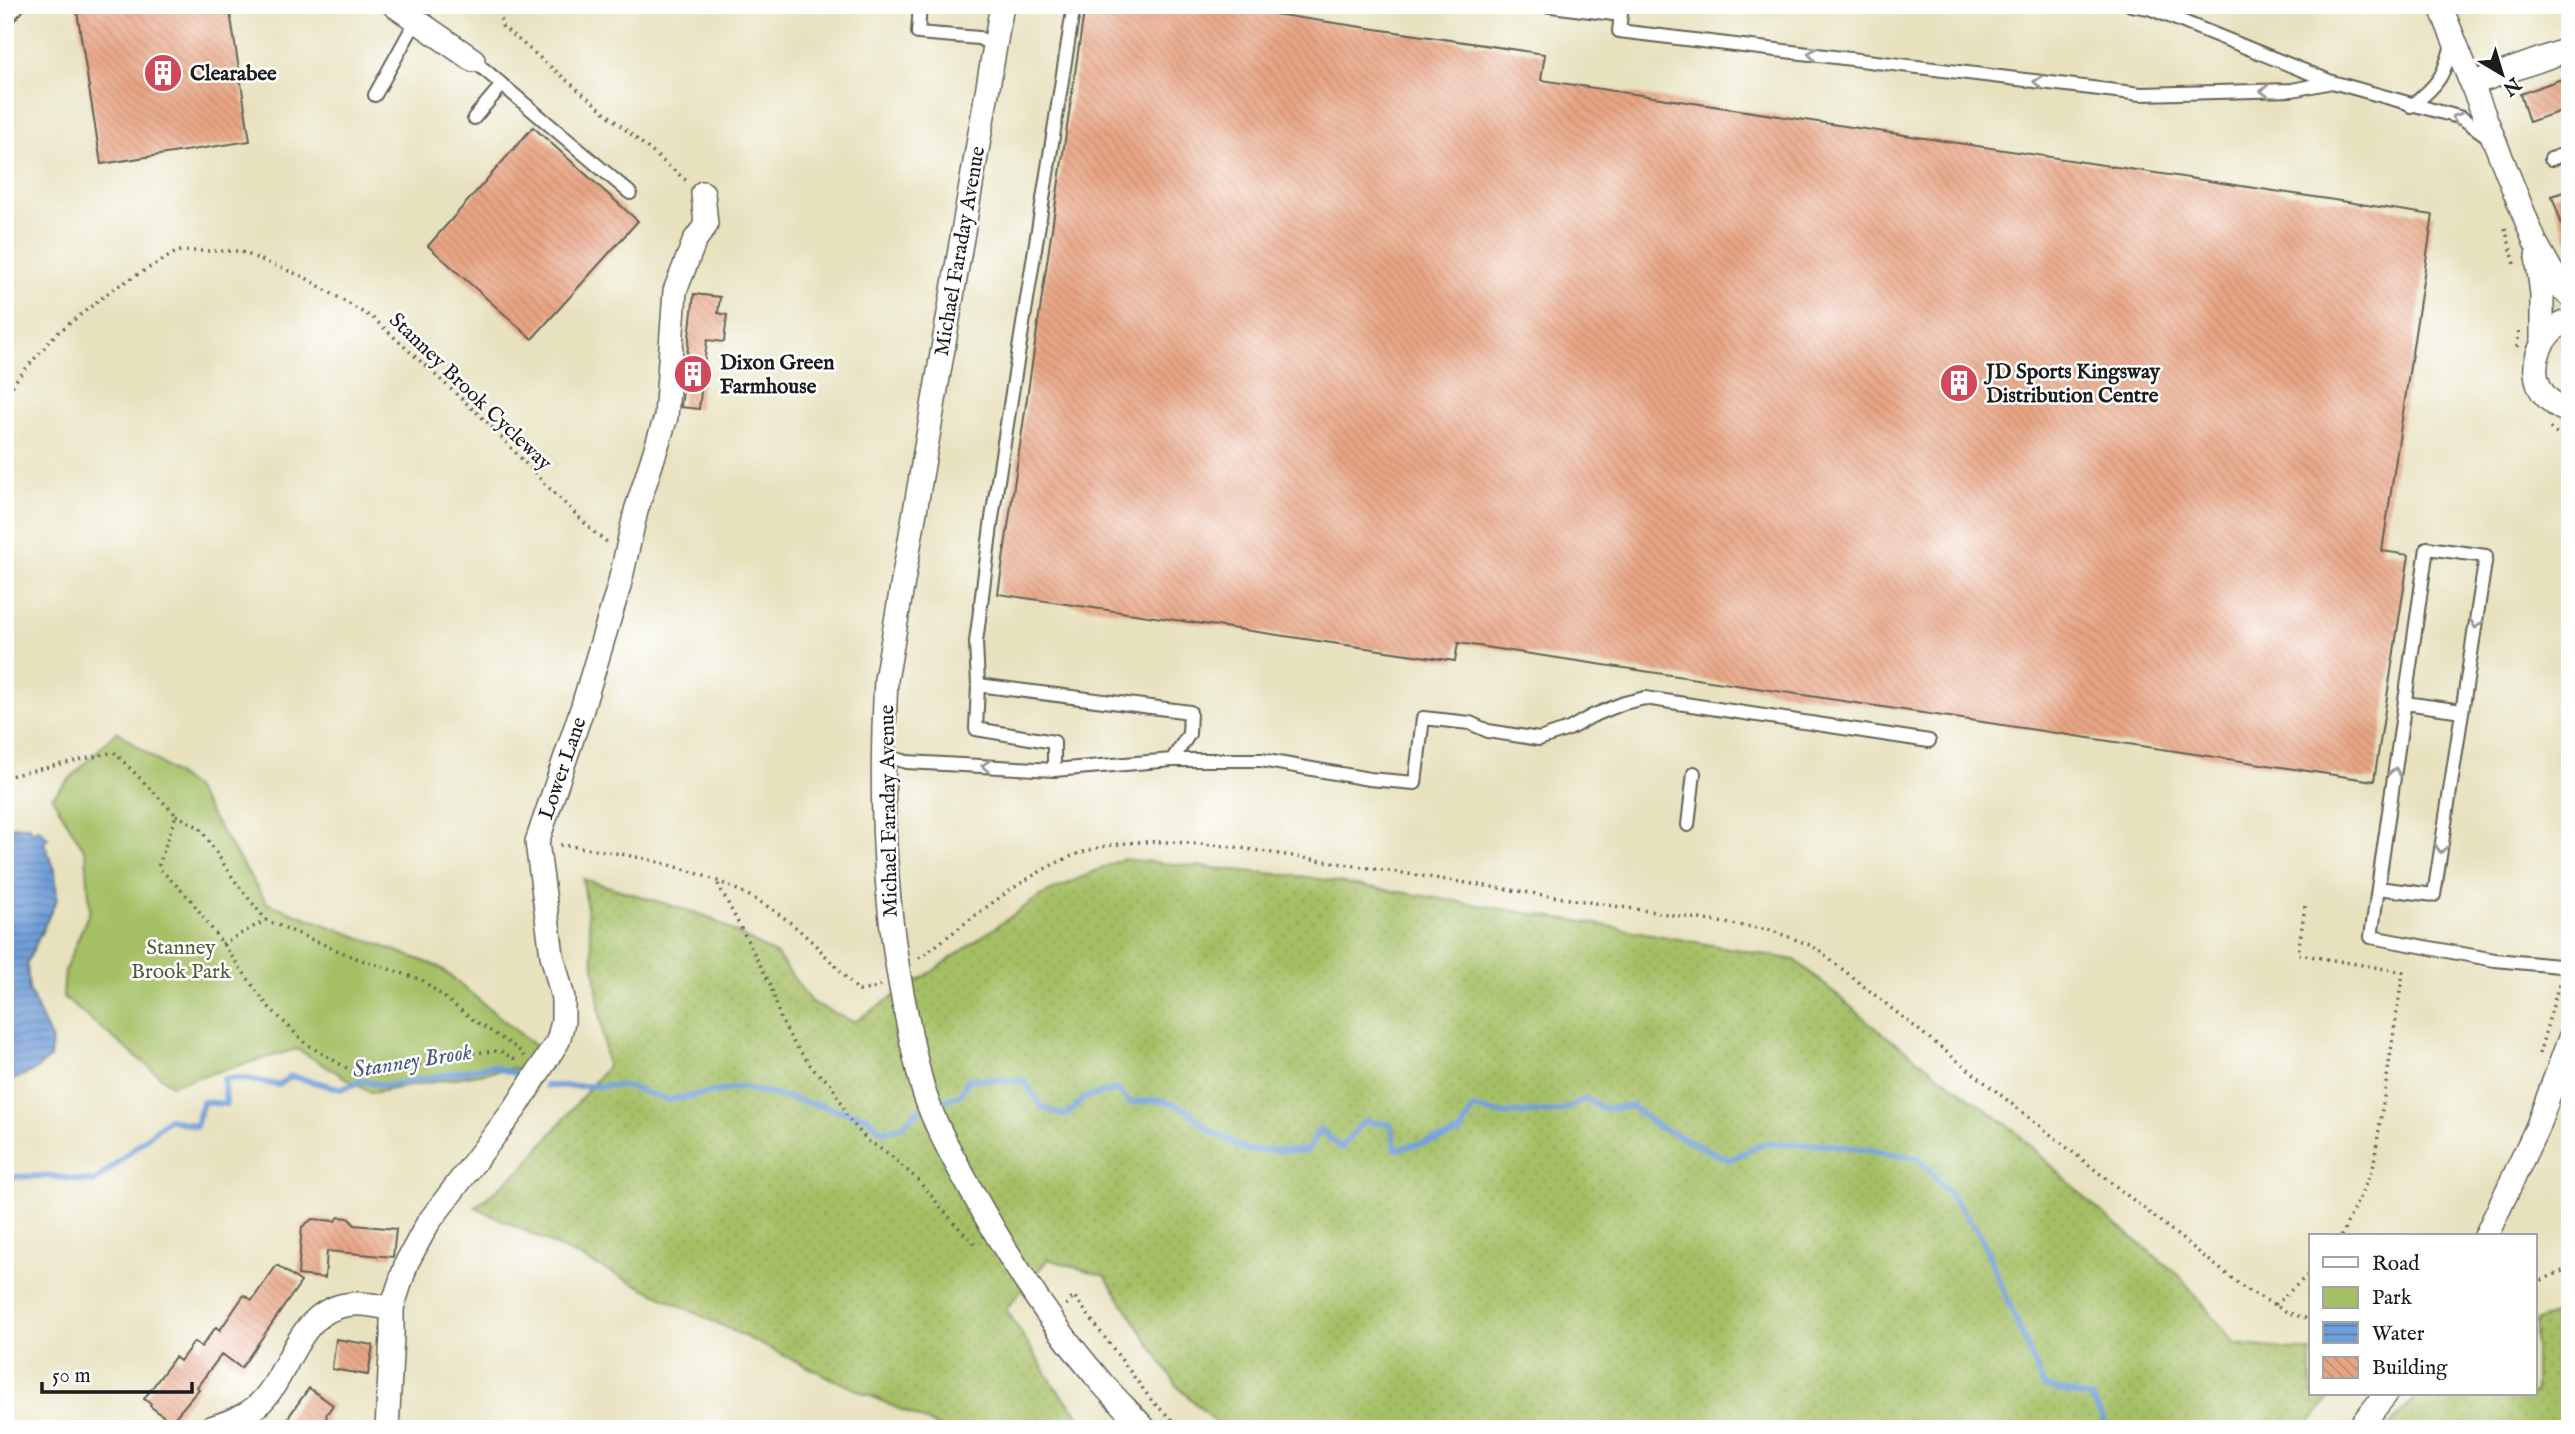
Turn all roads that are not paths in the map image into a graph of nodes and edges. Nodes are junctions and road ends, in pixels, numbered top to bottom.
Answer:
1 (19, 5) edge
2 (394, 5) edge
3 (920, 5) edge
4 (1002, 5) edge
5 (1074, 5) edge
6 (1544, 5) edge
7 (2131, 5) edge
8 (2440, 5) edge
9 (1622, 10) edge
10 (417, 19) junction
11 (5, 20) edge
12 (2453, 40) junction
13 (996, 47) junction
14 (2570, 49) edge
15 (473, 60) joint
16 (2332, 82) junction
17 (2471, 84) junction
18 (502, 85) junction
19 (375, 95) dead end
20 (2412, 106) junction
21 (474, 118) dead end
22 (2494, 141) junction
23 (2570, 152) edge
24 (2551, 159) dead end
25 (630, 193) dead end
26 (703, 193) road end
27 (2535, 242) junction
28 (2570, 296) edge
29 (2570, 321) edge
30 (2542, 341) junction
31 (2570, 412) edge
32 (978, 685) junction
33 (2405, 703) junction
34 (2462, 711) junction
35 (1929, 741) dead end
36 (882, 755) junction
37 (1172, 760) junction
38 (1054, 770) junction
39 (1694, 773) dead end
40 (1688, 825) dead end
41 (2378, 888) junction
42 (2567, 967) edge
43 (2570, 1038) edge
44 (2488, 1234) edge
45 (392, 1308) junction
46 (2384, 1396) edge
47 (208, 1429) edge
48 (387, 1429) edge
49 (1146, 1429) edge
50 (2358, 1429) edge

1 - 11 lane
2 - 10 street
3 - 13 lane
4 - 13 street, Michael Faraday Avenue
5 - 32 lane
6 - 9 lane
7 - 16 lane
8 - 12 street
16 -> 9 lane
10 - 15 street
10 - 19 lane
12 - 17 street
12 - 20 lane
13 - 36 street, Michael Faraday Avenue
14 - 17 street
15 - 18 lane
16 - 20 lane
17 - 22 street
18 - 21 lane
18 - 25 lane
22 -> 20 lane
22 - 27 street
23 - 24 lane
26 - 45 street, Lower Lane
27 - 28 street
27 - 30 street
29 - 30 street
30 - 31 street
32 - 37 lane
32 - 38 lane
33 - 34 lane
33 -> 34 lane
41 -> 33 lane
34 -> 41 lane
35 - 37 lane
38 -> 36 lane
36 - 49 street, Michael Faraday Avenue
37 - 38 lane
39 - 40 lane
41 - 42 lane
43 - 44 street
45 - 47 street
45 - 48 street, Lower Lane
46 - 50 street

